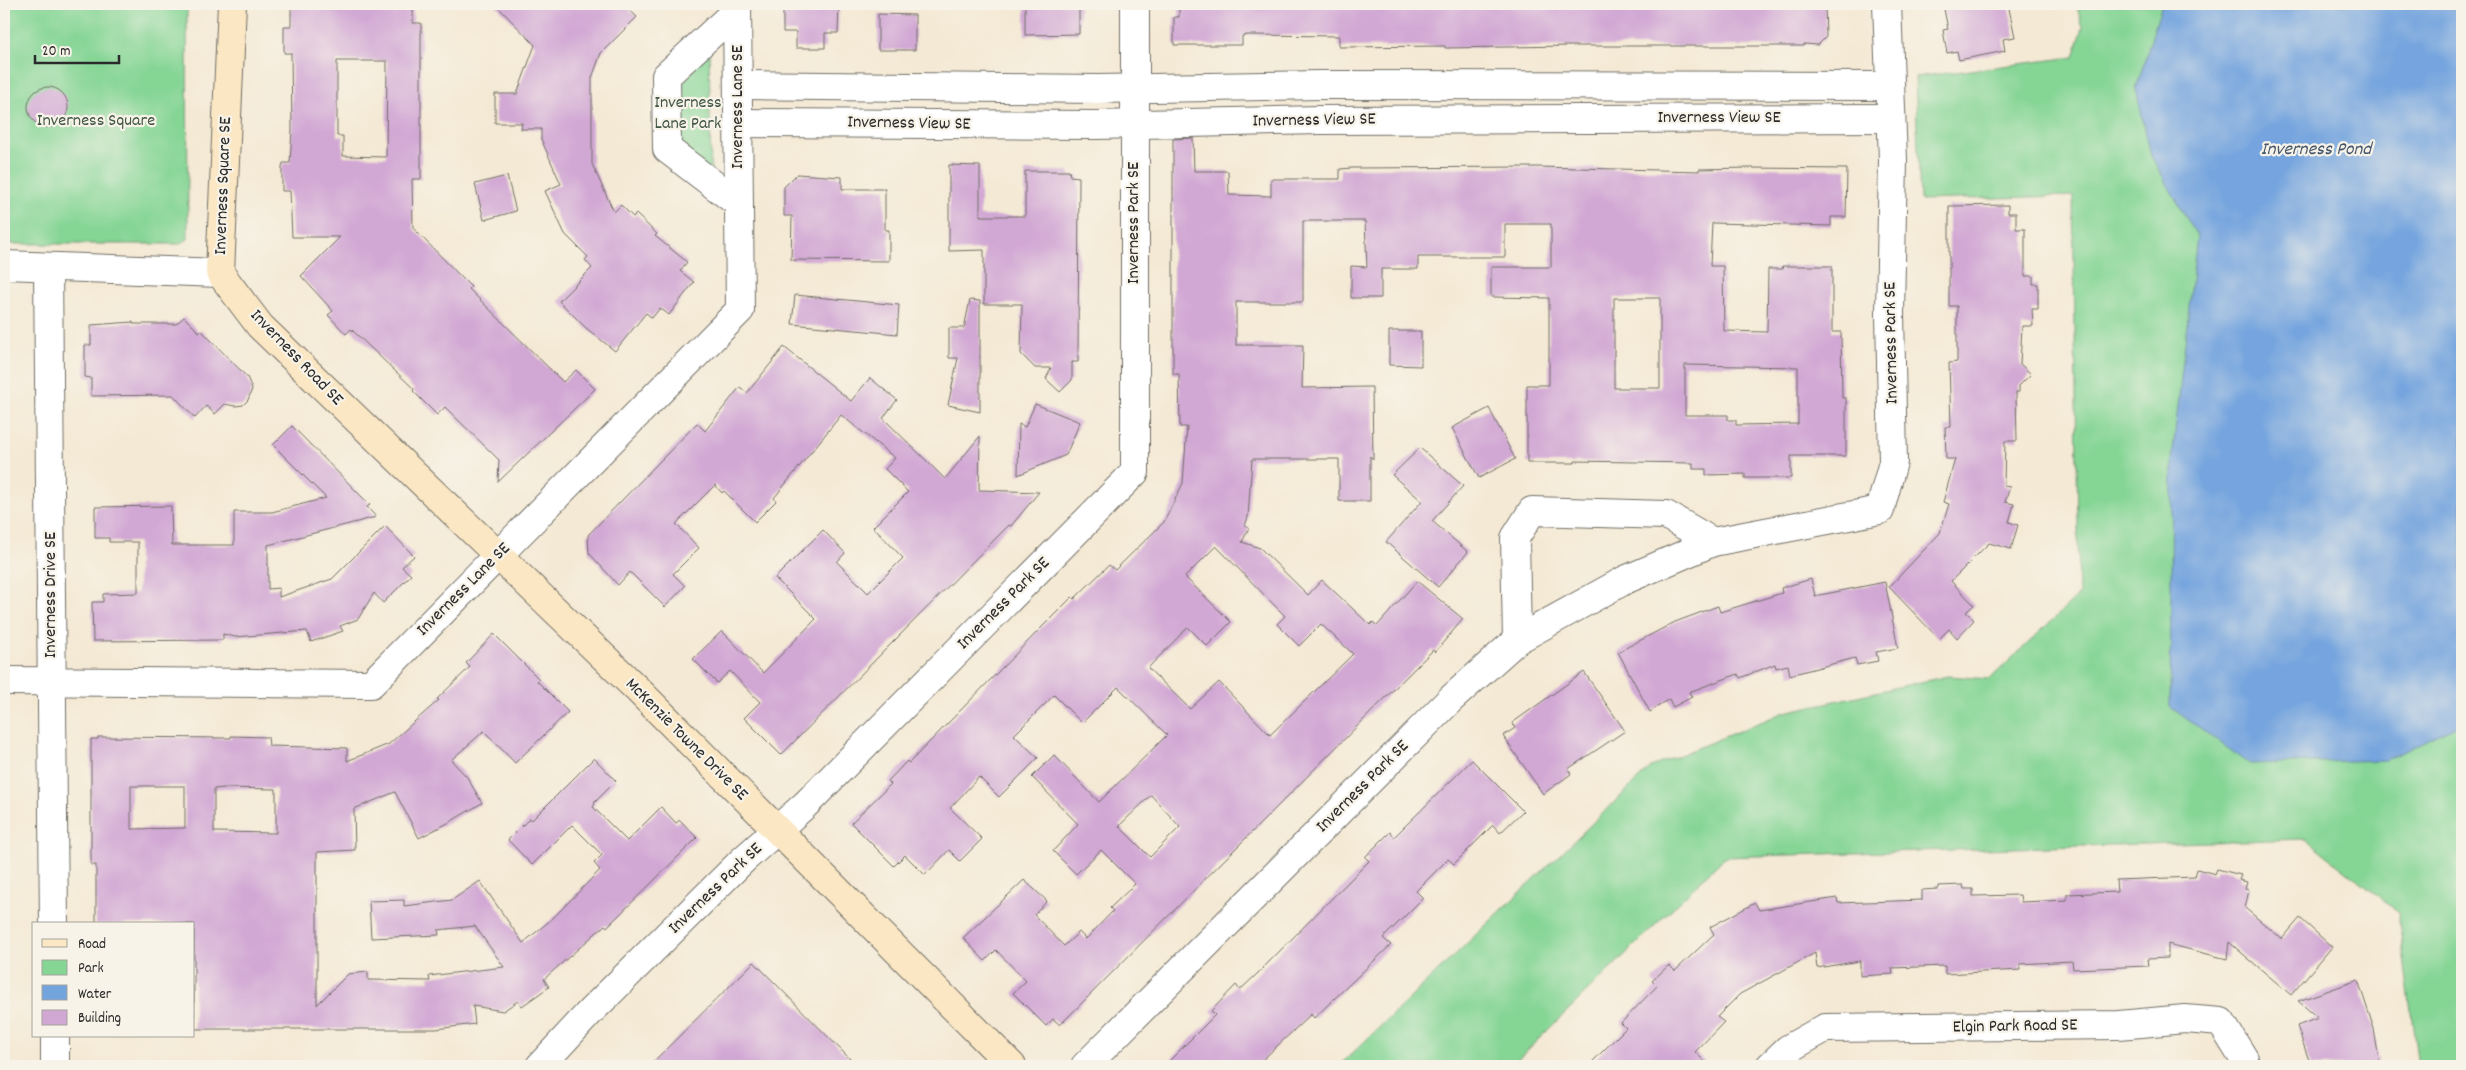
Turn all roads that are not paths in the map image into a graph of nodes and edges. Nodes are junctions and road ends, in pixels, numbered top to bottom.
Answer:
1 (232, 4) edge
2 (1135, 4) edge
3 (1887, 4) edge
4 (737, 7) edge
5 (738, 85) junction
6 (1889, 86) junction
7 (1136, 87) junction
8 (1891, 118) junction
9 (738, 123) junction
10 (1134, 125) junction
11 (739, 204) junction
12 (4, 266) edge
13 (48, 267) junction
14 (220, 273) junction
15 (355, 418) joint
16 (1713, 542) junction
17 (498, 556) junction
18 (1517, 640) junction
19 (4, 681) edge
20 (51, 681) junction
21 (776, 832) junction
22 (54, 922) edge
23 (55, 1038) edge
24 (55, 1066) edge
25 (540, 1066) edge
26 (1012, 1066) edge
27 (1085, 1066) edge
28 (1770, 1066) edge
29 (2245, 1066) edge

1 - 14 street, Inverness Square SE
2 - 7 street, Inverness Park SE
3 - 6 street, Inverness Park SE
4 - 5 street, Inverness Lane SE
4 - 11 street, Inverness Lane SE
5 - 7 street, Inverness View SE
5 - 9 street, Inverness Lane SE
6 - 7 street, Inverness View SE
6 - 8 street, Inverness Park SE
7 - 10 street, Inverness Park SE
8 - 10 street, Inverness View SE
8 - 16 street, Inverness Park SE
9 - 10 street, Inverness View SE
9 - 11 street, Inverness Lane SE
10 - 21 street, Inverness Park SE
11 - 17 street, Inverness Lane SE
12 - 13 street, Inverness Square SE
13 - 14 street, Inverness Square SE
13 - 20 street, Inverness Drive SE
14 - 15 street, Inverness Road SE
15 - 17 street, McKenzie Towne Drive SE
16 - 18 street, Inverness Park SE
16 - 18 street
17 - 20 street, Inverness Lane SE
17 - 21 street, McKenzie Towne Drive SE
18 - 27 street, Inverness Park SE
19 - 20 street, Inverness Lane SE
20 - 22 street, Inverness Drive SE
21 - 25 street, Inverness Park SE
21 - 26 street, McKenzie Towne Drive SE
23 - 24 street
28 - 29 street, Elgin Park Road SE

